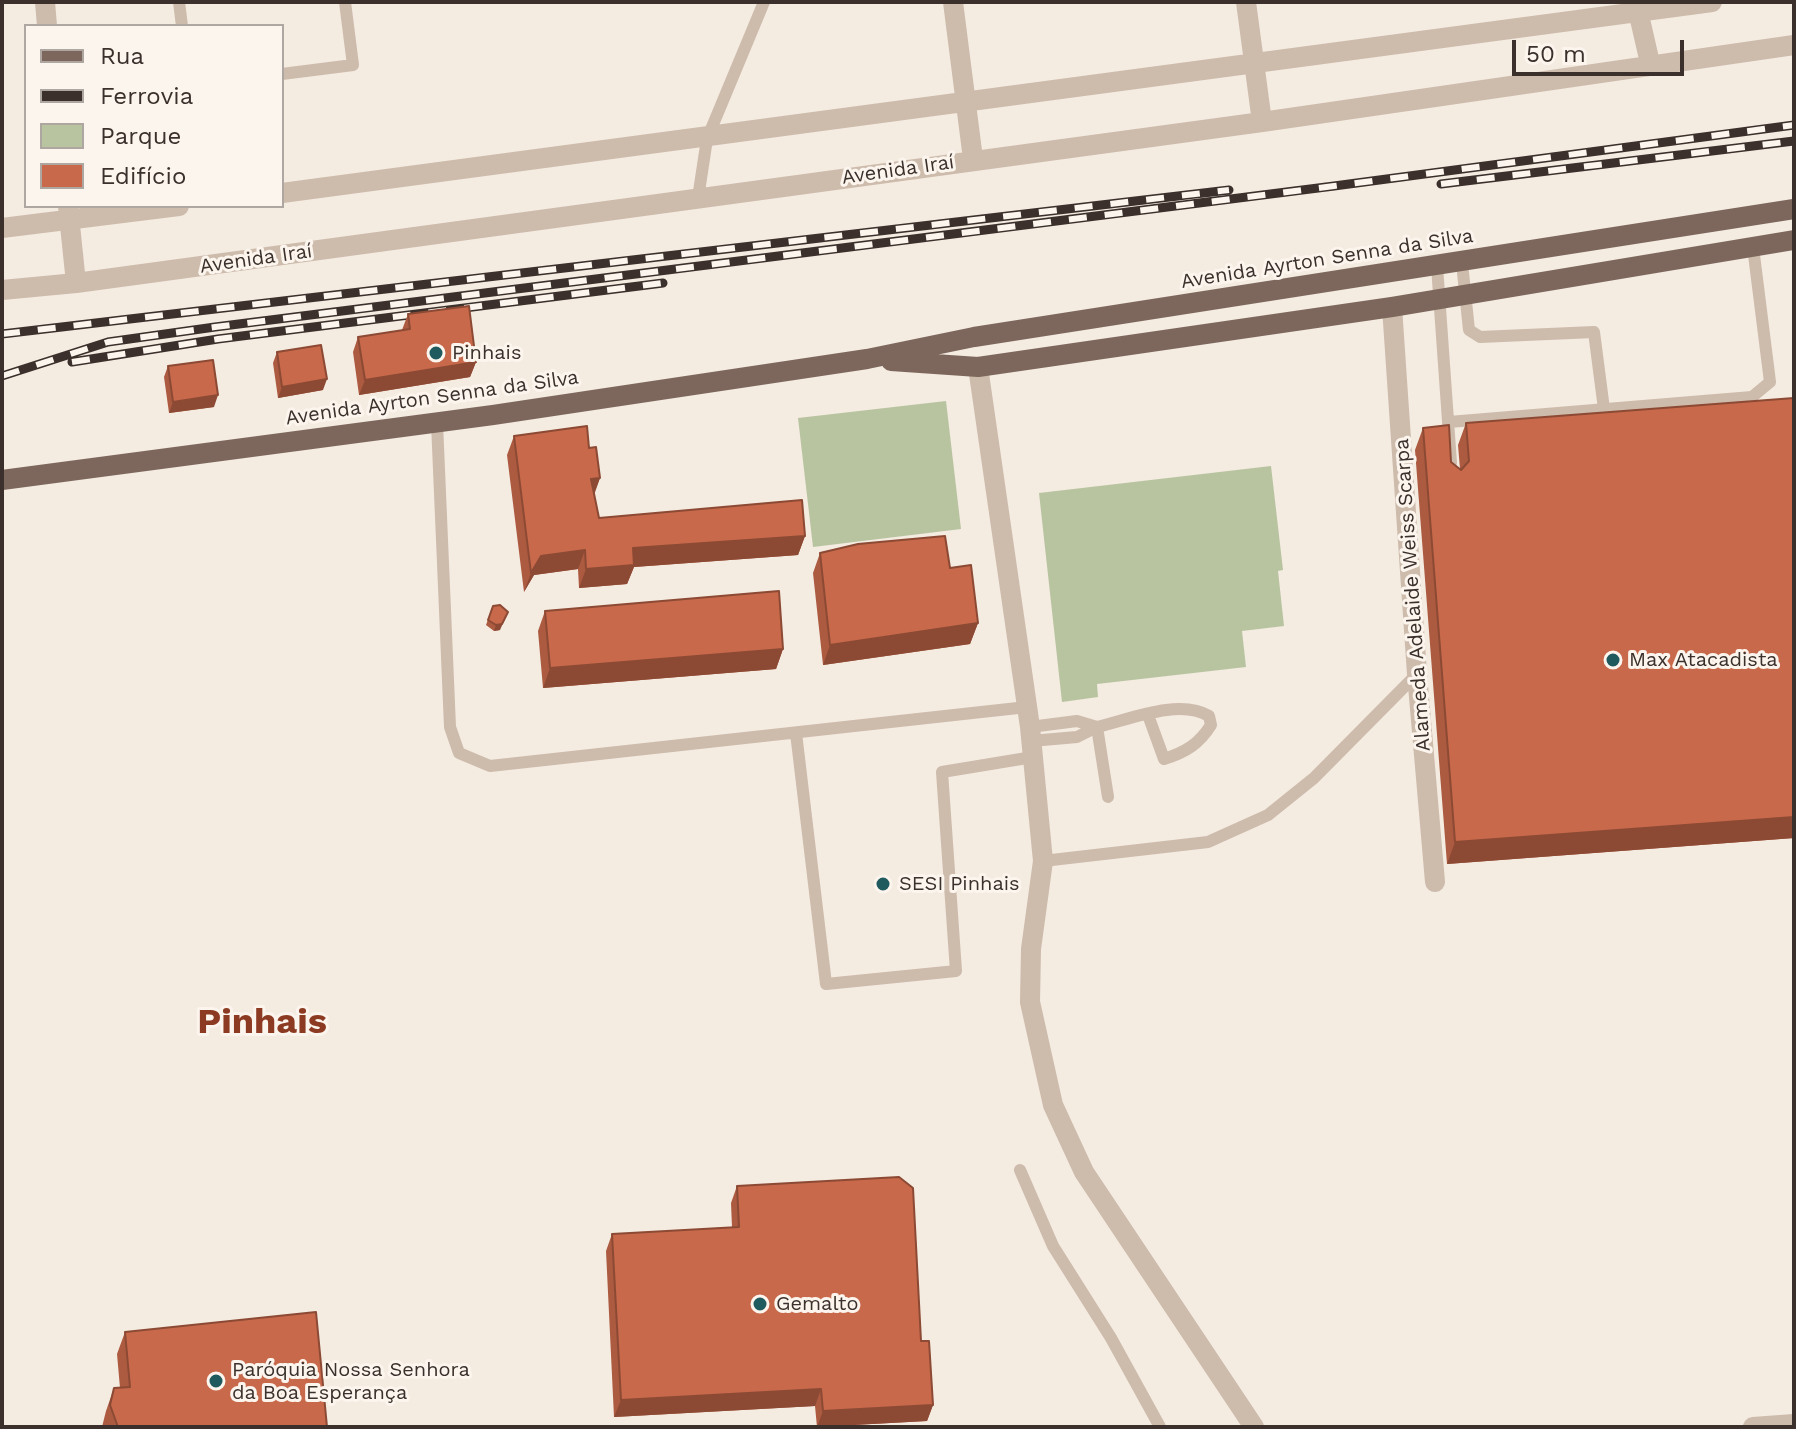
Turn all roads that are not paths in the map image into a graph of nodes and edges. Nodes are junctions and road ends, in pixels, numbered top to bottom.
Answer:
1 (45, 2) edge
2 (179, 2) edge
3 (345, 2) edge
4 (764, 2) edge
5 (953, 2) edge
6 (1246, 2) edge
7 (1712, 2) edge
8 (1639, 8) edge
9 (47, 24) edge
10 (182, 24) edge
11 (1794, 45) edge
12 (1650, 63) junction
13 (1254, 65) junction
14 (284, 74) edge
15 (964, 100) junction
16 (1262, 122) junction
17 (707, 139) junction
18 (973, 159) junction
19 (284, 193) edge
20 (698, 198) junction
21 (147, 208) edge
22 (1794, 209) edge
23 (68, 213) edge
24 (2, 228) edge
25 (1794, 240) edge
26 (1753, 247) junction
27 (1462, 263) junction
28 (1437, 266) junction
29 (76, 283) junction
30 (2, 290) edge
31 (1464, 295) junction
32 (1442, 299) junction
33 (1392, 307) junction
34 (867, 359) junction
35 (978, 367) junction
36 (1604, 409) junction
37 (1449, 422) junction
38 (437, 423) junction
39 (2, 480) edge
40 (1452, 483) edge
41 (1417, 674) junction
42 (1027, 707) junction
43 (1148, 715) junction
44 (1097, 727) junction
45 (796, 733) junction
46 (1031, 742) junction
47 (1108, 797) dead end
48 (1043, 861) junction
49 (1435, 882) dead end
50 (1020, 1170) dead end
51 (1783, 1425) edge
52 (1160, 1427) edge
53 (1254, 1427) edge
54 (1753, 1427) edge

1 - 9 street
2 - 10 lane
3 - 14 lane
4 - 17 lane
5 - 15 street
6 - 13 street
7 - 8 street
8 - 12 street
8 - 13 street
11 - 12 street, Avenida Iraí
12 - 16 street, Avenida Iraí
13 - 15 street
13 - 16 street
15 - 17 street
15 - 18 street
16 - 18 street, Avenida Iraí
17 - 19 street
17 - 20 lane
18 - 20 street, Avenida Iraí
20 - 29 street, Avenida Iraí
21 - 23 street
22 - 27 main road, Avenida Ayrton Senna da Silva
23 - 24 street
23 - 29 street
25 - 26 main road, Avenida Ayrton Senna da Silva
26 - 31 main road, Avenida Ayrton Senna da Silva
26 - 36 lane
27 - 28 main road, Avenida Ayrton Senna da Silva
27 - 31 lane
28 - 32 lane
28 - 34 main road, Avenida Ayrton Senna da Silva
29 - 30 street, Avenida Iraí
31 - 32 main road, Avenida Ayrton Senna da Silva
31 - 36 lane
32 - 33 main road, Avenida Ayrton Senna da Silva
32 - 37 lane
33 - 35 main road, Avenida Ayrton Senna da Silva
33 - 41 street, Alameda Adelaide Weiss Scarpa
34 - 35 main road, Avenida Ayrton Senna da Silva
34 - 38 main road, Avenida Ayrton Senna da Silva
35 - 42 street
36 - 37 lane
37 - 40 lane
38 - 39 main road, Avenida Ayrton Senna da Silva
38 - 45 lane
41 - 48 lane
41 - 49 street, Alameda Adelaide Weiss Scarpa
42 - 45 lane
42 - 46 street
43 - 43 lane
43 - 44 lane
44 - 46 lane
44 - 47 lane
45 - 46 lane
46 - 48 street
48 - 53 street
50 - 52 lane
51 - 54 street

